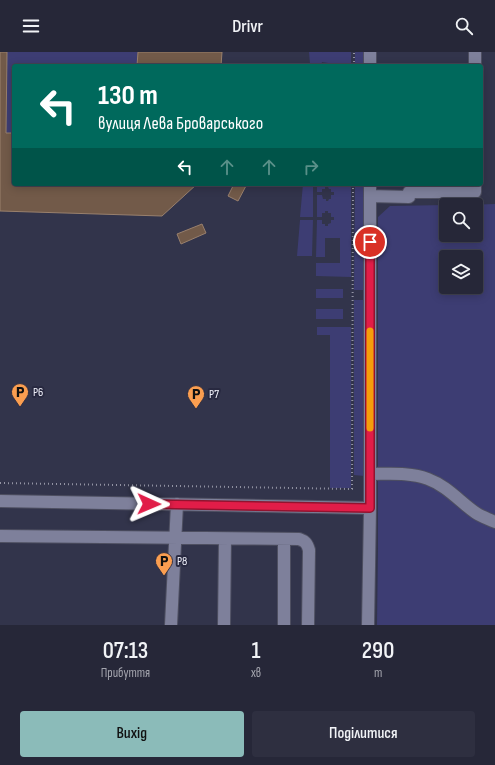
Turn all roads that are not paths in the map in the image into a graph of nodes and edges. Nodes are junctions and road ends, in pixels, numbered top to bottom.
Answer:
1 (370, 52) edge
2 (475, 52) edge
3 (370, 64) edge
4 (475, 64) edge
5 (475, 186) edge
6 (370, 190) edge
7 (370, 474) junction
8 (0, 501) edge
9 (177, 504) junction
10 (370, 508) junction
11 (495, 522) edge
12 (0, 536) edge
13 (175, 538) junction
14 (226, 539) junction
15 (284, 539) junction
16 (171, 625) edge
17 (224, 625) edge
18 (284, 625) edge
19 (308, 625) edge
20 (368, 625) edge

1 - 3 street
2 - 4 street
5 - 6 street
6 - 7 street
7 - 10 street
7 - 11 street
8 - 9 street
9 - 10 street
9 - 13 street
10 - 20 street
12 - 13 street
13 - 14 street
13 - 16 street
14 - 15 street
14 - 17 street
15 - 18 street
15 - 19 street

